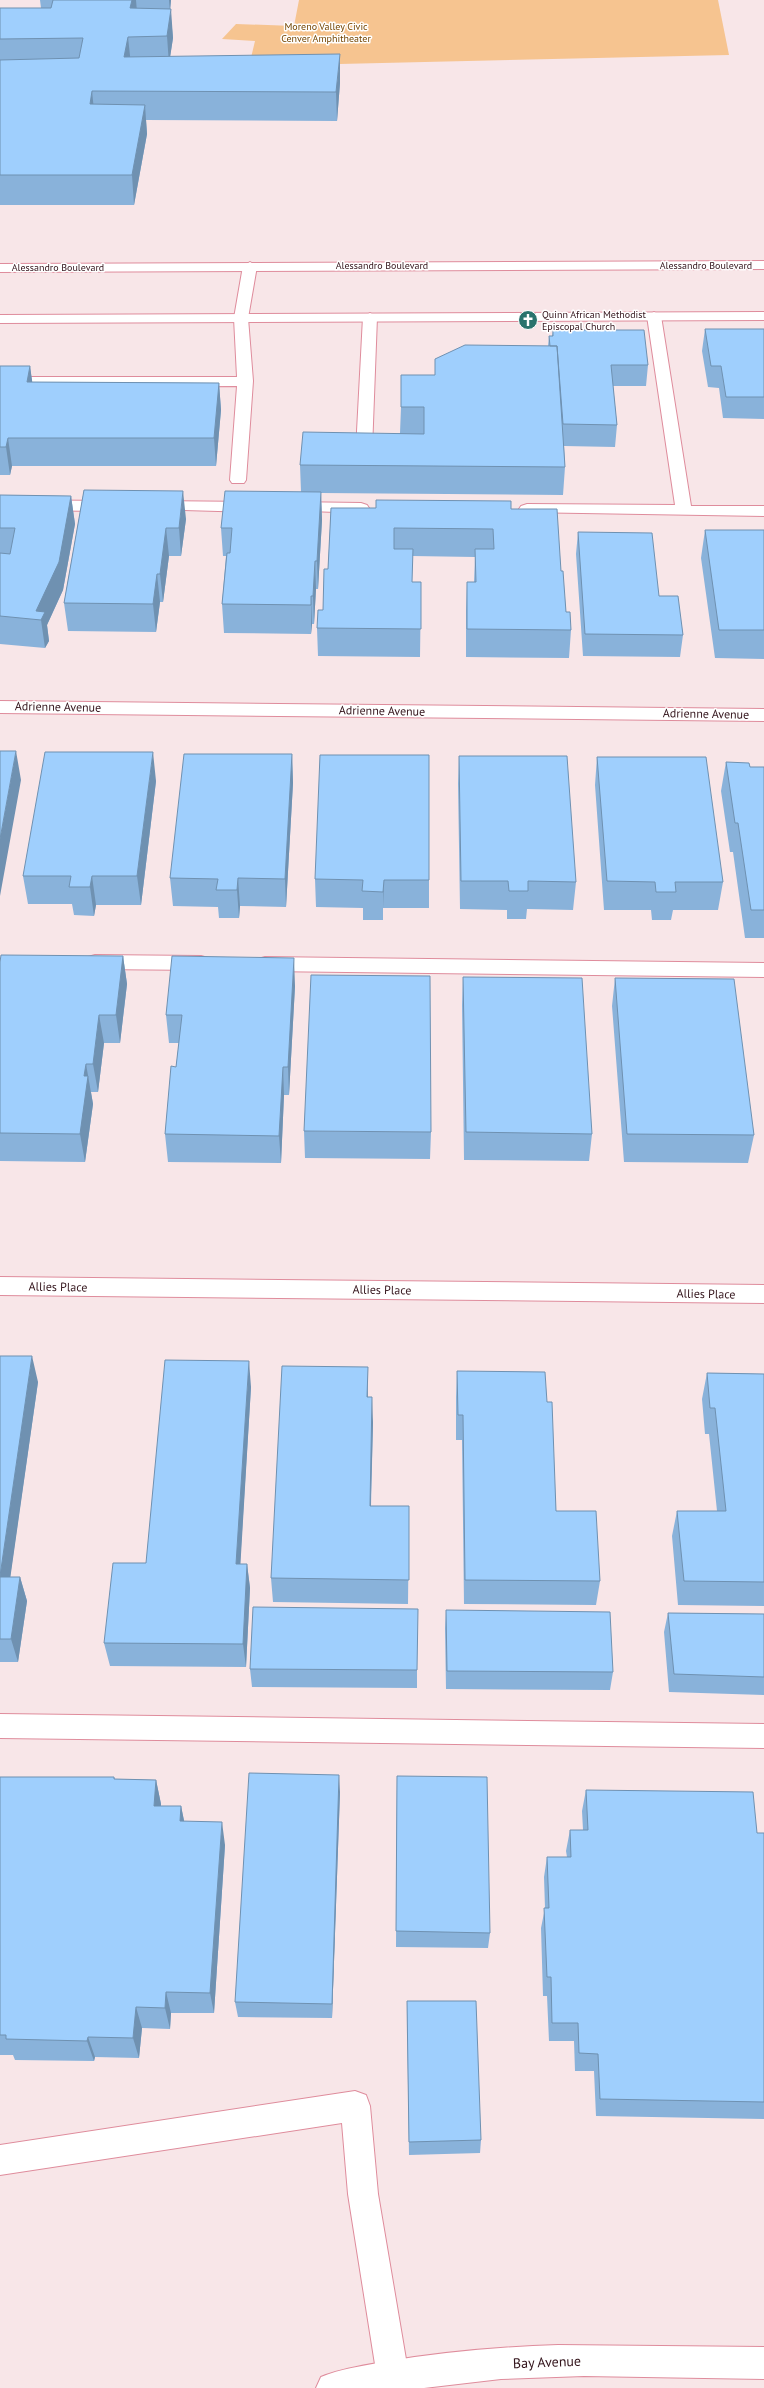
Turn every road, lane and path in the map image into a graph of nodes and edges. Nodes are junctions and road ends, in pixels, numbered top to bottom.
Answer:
1 (764, 264) edge
2 (250, 266) junction
3 (0, 268) edge
4 (654, 316) junction
5 (764, 316) edge
6 (370, 317) junction
7 (241, 318) junction
8 (0, 319) edge
9 (245, 381) junction
10 (0, 382) edge
11 (364, 450) edge
12 (238, 480) dead end
13 (0, 505) edge
14 (374, 508) edge
15 (509, 509) edge
16 (684, 511) junction
17 (764, 511) edge
18 (0, 707) edge
19 (764, 715) edge
20 (80, 962) edge
21 (223, 964) edge
22 (247, 964) edge
23 (764, 970) edge
24 (0, 1286) edge
25 (764, 1294) edge
26 (0, 1726) edge
27 (764, 1736) edge
28 (0, 2160) edge
29 (764, 2363) edge
30 (393, 2377) junction
31 (332, 2388) edge

1 - 2 main road, Alessandro Boulevard
2 - 3 main road, Alessandro Boulevard
2 - 7 main road
4 - 5 main road
4 - 6 main road
4 - 16 main road
6 - 7 main road
6 - 11 main road
7 - 8 main road
7 - 9 main road
9 - 10 main road
9 - 12 main road
13 - 14 main road
15 - 16 main road
16 - 17 main road
18 - 19 main road, Adrienne Avenue
20 - 21 main road
22 - 23 main road
24 - 25 main road, Allies Place
26 - 27 main road
28 - 30 main road
29 - 30 main road, Bay Avenue
30 - 31 main road, Bay Avenue

